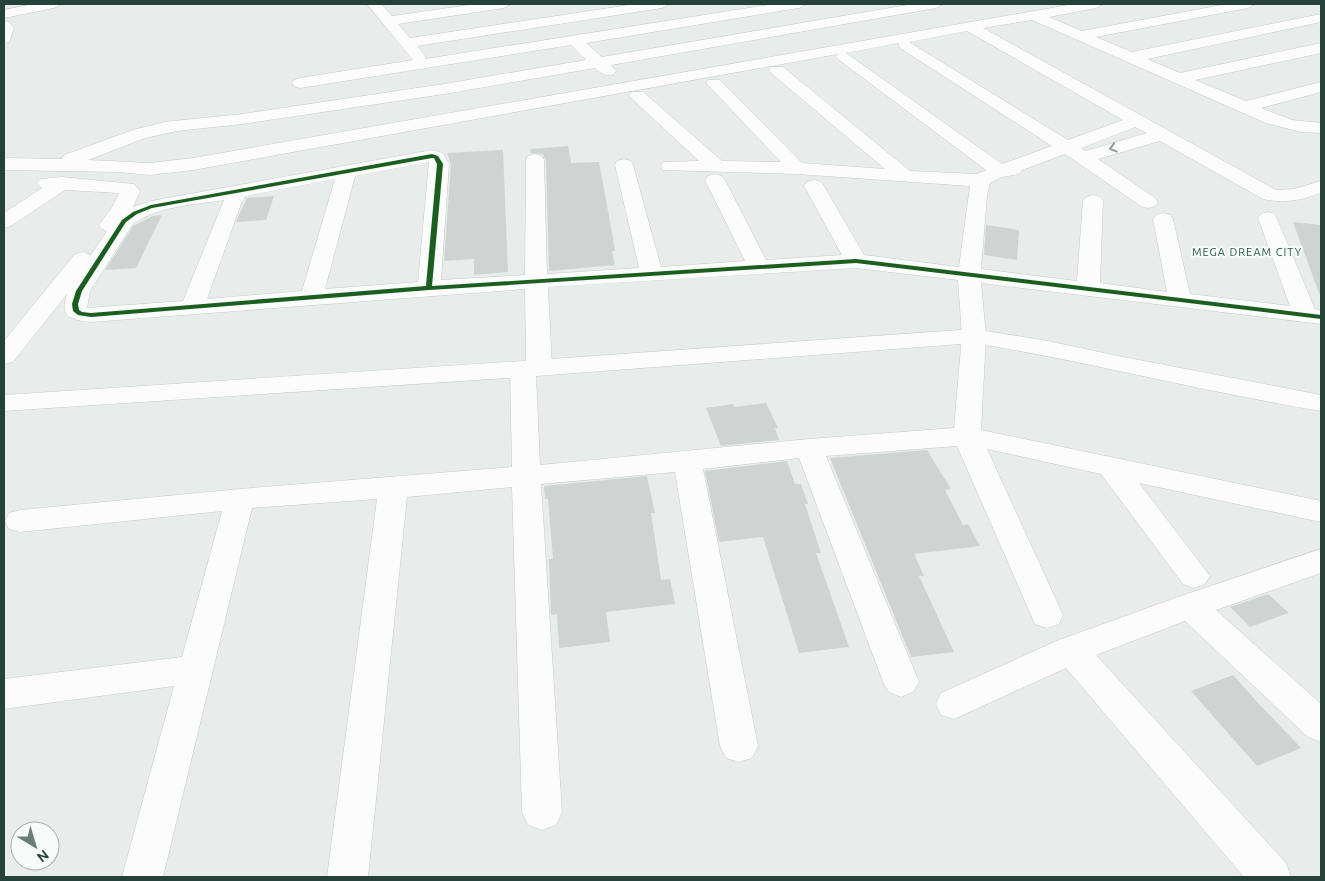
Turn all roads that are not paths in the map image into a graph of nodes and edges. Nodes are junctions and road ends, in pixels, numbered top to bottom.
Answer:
1 (54, 4) edge
2 (374, 4) edge
3 (504, 4) edge
4 (662, 4) edge
5 (800, 4) edge
6 (853, 4) edge
7 (936, 4) edge
8 (1009, 4) edge
9 (1096, 4) edge
10 (1248, 4) edge
11 (1318, 4) edge
12 (1321, 5) edge
13 (687, 9) dead end
14 (536, 10) dead end
15 (4, 14) edge
16 (1198, 14) junction
17 (1035, 15) junction
18 (874, 16) junction
19 (1321, 18) edge
20 (702, 19) junction
21 (388, 21) junction
22 (550, 21) junction
23 (4, 25) edge
24 (970, 27) junction
25 (1248, 33) junction
26 (1084, 36) junction
27 (4, 39) edge
28 (735, 39) junction
29 (574, 40) junction
30 (909, 41) junction
31 (407, 44) junction
32 (1321, 48) edge
33 (1301, 53) junction
34 (844, 57) dead end
35 (1132, 57) junction
36 (1321, 61) edge
37 (598, 62) junction
38 (424, 64) junction
39 (775, 66) junction
40 (1180, 78) junction
41 (300, 83) dead end
42 (714, 83) dead end
43 (1321, 87) edge
44 (444, 89) junction
45 (631, 92) junction
46 (1245, 107) junction
47 (468, 115) junction
48 (1135, 121) junction
49 (1321, 128) edge
50 (1160, 135) junction
51 (1065, 146) junction
52 (1083, 157) junction
53 (534, 160) dead end
54 (4, 164) edge
55 (52, 165) junction
56 (624, 165) dead end
57 (670, 166) dead end
58 (797, 168) junction
59 (347, 171) junction
60 (716, 173) junction
61 (905, 176) junction
62 (991, 176) junction
63 (4, 182) edge
64 (62, 183) junction
65 (814, 186) dead end
66 (1321, 186) edge
67 (239, 191) junction
68 (1093, 201) dead end
69 (1148, 202) dead end
70 (1268, 218) dead end
71 (1163, 219) dead end
72 (4, 222) edge
73 (856, 261) junction
74 (759, 268) junction
75 (652, 275) junction
76 (969, 275) junction
77 (536, 282) junction
78 (429, 288) junction
79 (1088, 289) junction
80 (311, 299) junction
81 (1180, 299) junction
82 (192, 307) junction
83 (1313, 315) edge
84 (974, 336) junction
85 (4, 357) edge
86 (531, 368) junction
87 (4, 403) edge
88 (1321, 403) edge
89 (967, 436) junction
90 (809, 448) junction
91 (687, 461) junction
92 (1111, 467) junction
93 (526, 476) junction
94 (393, 488) junction
95 (240, 499) junction
96 (1321, 512) edge
97 (20, 521) dead end
98 (1321, 562) edge
99 (1192, 591) junction
100 (1047, 615) dead end
101 (1071, 650) junction
102 (197, 669) junction
103 (901, 682) dead end
104 (4, 694) edge
105 (954, 704) dead end
106 (1321, 726) edge
107 (739, 746) dead end
108 (542, 812) dead end
109 (142, 877) edge
110 (347, 877) edge
111 (1271, 877) edge

1 - 15 street
2 - 21 street
3 - 21 street
4 - 22 street
5 - 20 street
6 - 18 street
7 - 18 street
8 - 17 street
9 - 17 street
10 - 16 street
11 - 12 street
13 - 20 street
14 - 22 street
16 - 25 street
16 - 26 street
17 - 24 street
17 - 26 street
18 - 28 street
18 - 30 street
19 - 25 street
20 - 28 street
20 - 29 street
21 - 31 street
22 - 29 street
22 - 31 street
23 - 27 street
24 - 30 street
24 - 48 street
25 - 33 street
25 - 35 street
26 - 35 street
28 - 37 street
28 - 39 street
29 - 37 street
29 - 38 street
30 - 39 street
30 - 51 street
31 - 38 street
32 - 33 street
33 - 36 street
33 - 40 street
34 - 62 street
35 - 40 street
37 - 44 street
37 - 45 street
38 - 41 street
38 - 44 street
39 - 45 street
39 - 61 street
40 - 46 street
42 - 58 street
43 - 46 street
44 - 47 street
44 - 55 street
45 - 47 street
45 - 60 street
46 - 49 street
47 - 55 street
48 - 50 street
48 - 51 street
50 -> 52 street
50 - 66 street
51 - 52 street
51 - 62 street
52 - 62 street
52 - 69 street
53 - 77 street
54 - 55 street
56 - 75 street
57 - 60 street
58 - 60 street
58 - 61 street
59 - 67 street
59 - 78 street
59 - 80 street
60 - 74 street
61 - 62 street
62 - 76 street
63 - 64 street
64 - 72 street
64 - 85 street
65 - 73 street
67 - 82 street
67 - 82 street
68 - 79 street
70 - 83 street
71 - 81 street
73 - 74 street
73 - 76 street
74 - 75 street
75 - 77 street
76 - 79 street
76 - 84 street
77 - 78 street
77 - 86 street
78 - 80 street
79 - 81 street
80 - 82 street
81 - 83 street
84 - 86 street
84 - 88 street
84 - 89 street
86 - 87 street
86 - 93 street
89 - 90 street
89 - 92 street
89 - 100 street
90 - 91 street
90 - 103 street
91 - 93 street
91 - 107 street
92 - 96 street
92 - 99 street
93 - 94 street
93 - 108 street
94 - 95 street
94 - 110 street
95 - 97 street
95 - 102 street
98 - 99 street
99 - 101 street
99 - 106 street
101 - 105 street
101 - 111 street
102 - 104 street
102 - 109 street

